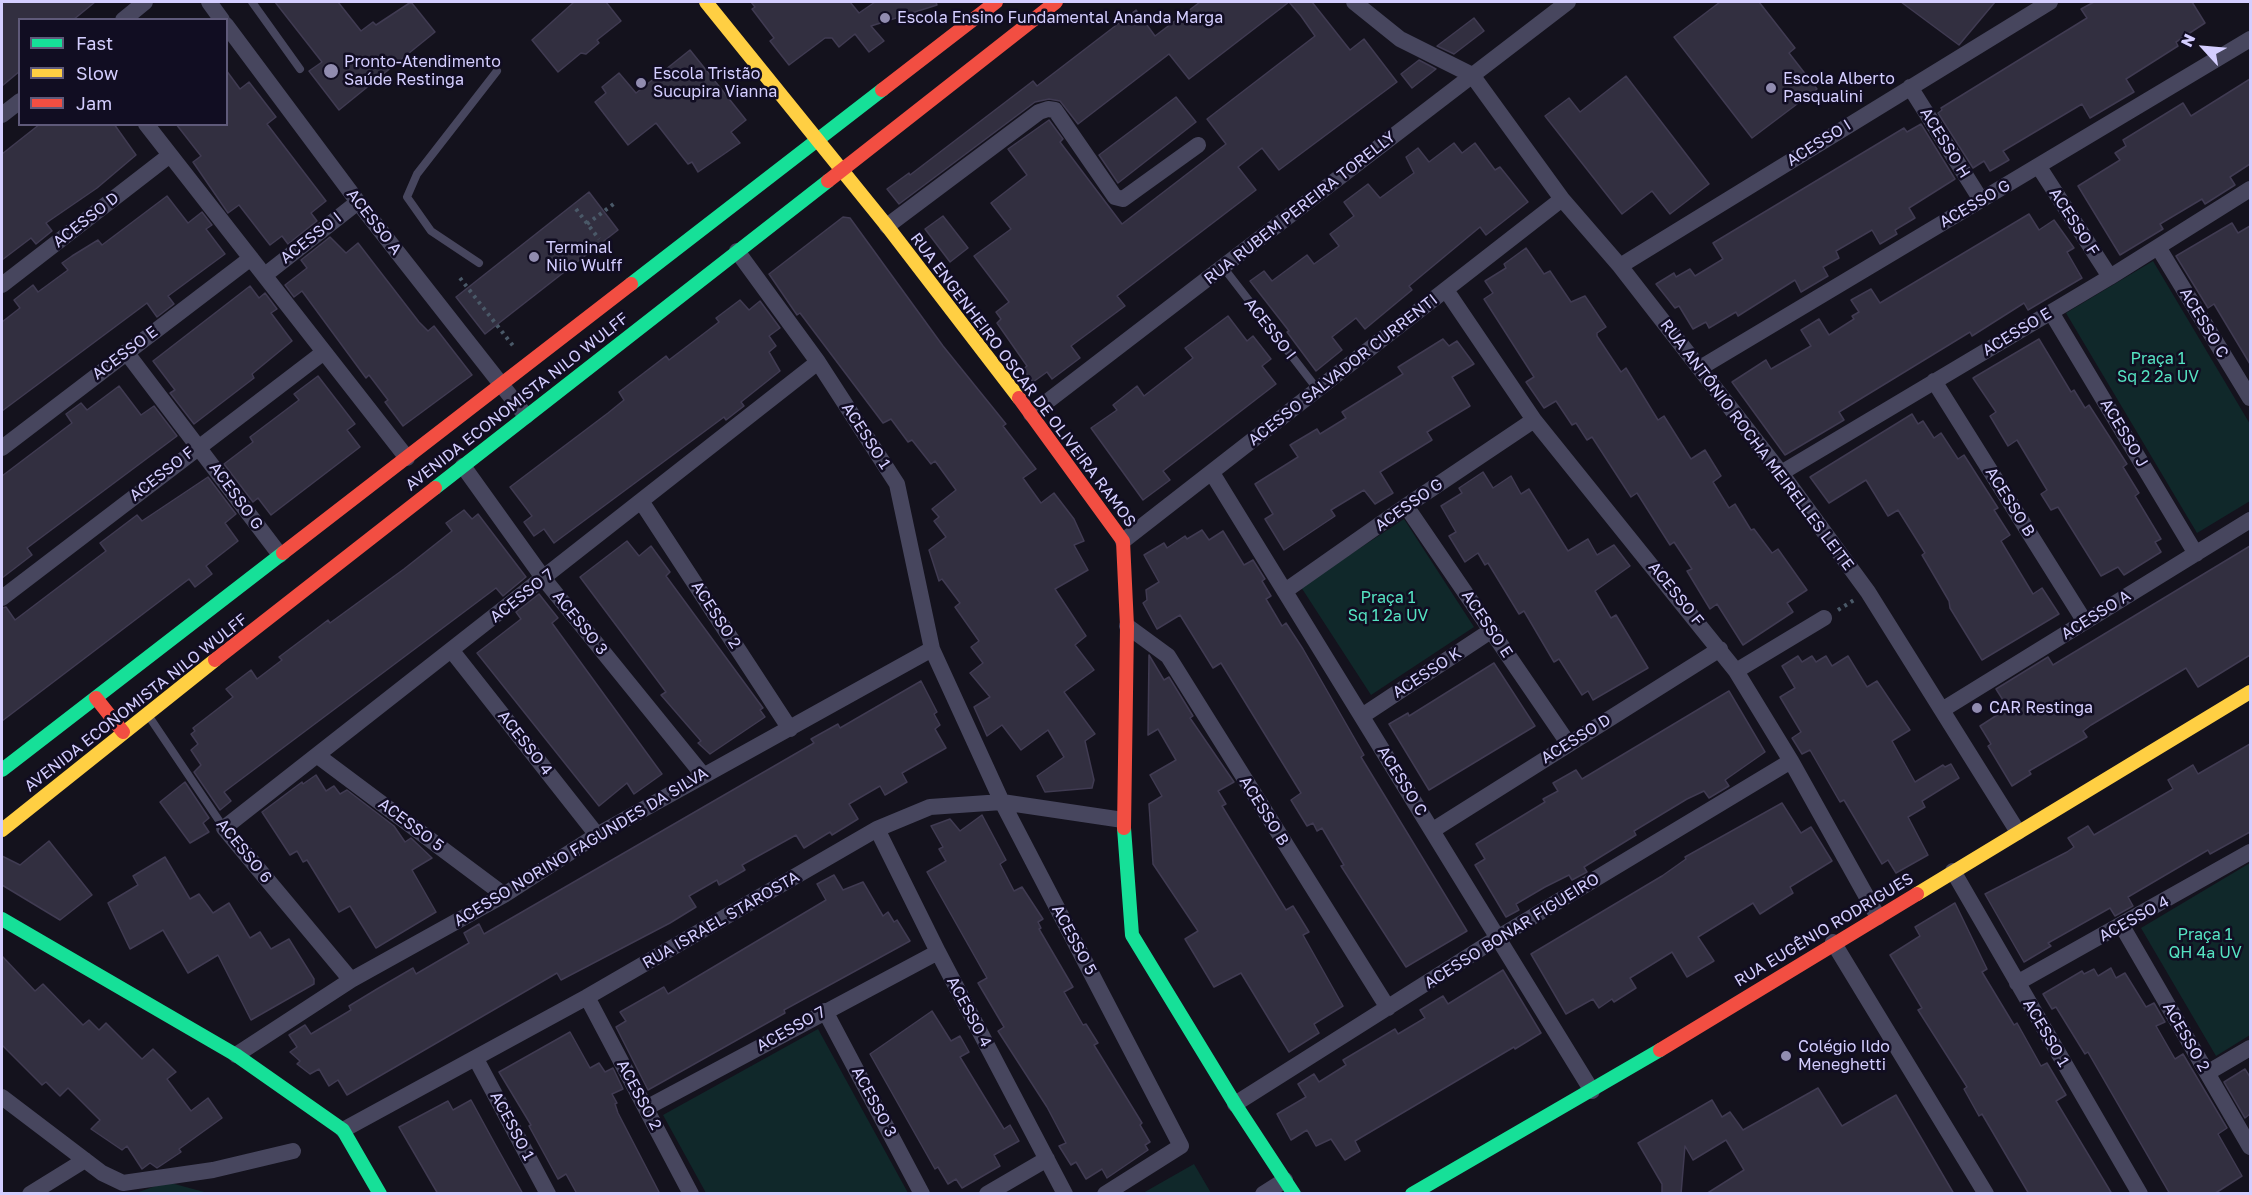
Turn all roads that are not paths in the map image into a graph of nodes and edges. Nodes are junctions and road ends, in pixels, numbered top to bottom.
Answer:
1 (145, 2) edge
2 (209, 2) edge
3 (252, 2) edge
4 (706, 2) edge
5 (996, 2) edge
6 (1056, 2) edge
7 (1354, 2) edge
8 (1568, 2) edge
9 (2050, 2) edge
10 (125, 18) edge
11 (221, 18) edge
12 (228, 28) edge
13 (2250, 39) edge
14 (300, 69) dead end
15 (497, 71) dead end
16 (1472, 75) junction
17 (1910, 87) junction
18 (18, 103) edge
19 (2, 115) edge
20 (148, 126) edge
21 (817, 140) junction
22 (1198, 145) dead end
23 (170, 154) junction
24 (2039, 166) junction
25 (841, 168) junction
26 (2250, 189) edge
27 (1562, 199) junction
28 (1981, 200) junction
29 (358, 202) junction
30 (887, 225) junction
31 (2158, 247) junction
32 (737, 251) junction
33 (251, 258) junction
34 (479, 263) dead end
35 (1620, 266) junction
36 (1222, 267) junction
37 (650, 268) junction
38 (265, 275) junction
39 (2110, 277) junction
40 (2, 285) edge
41 (1446, 290) junction
42 (668, 292) junction
43 (2051, 312) junction
44 (126, 351) junction
45 (324, 352) junction
46 (818, 363) junction
47 (1700, 368) junction
48 (1934, 381) junction
49 (502, 384) junction
50 (1318, 390) junction
51 (2250, 398) edge
52 (1031, 414) junction
53 (526, 416) junction
54 (1534, 420) junction
55 (199, 445) junction
56 (2, 448) edge
57 (407, 458) junction
58 (463, 466) junction
59 (1212, 473) junction
60 (1781, 473) junction
61 (641, 501) junction
62 (1406, 506) junction
63 (2250, 520) edge
64 (1123, 542) junction
65 (2196, 554) junction
66 (280, 555) junction
67 (544, 579) junction
68 (1285, 591) junction
69 (2, 598) edge
70 (1824, 618) road end
71 (2085, 622) junction
72 (1127, 626) junction
73 (1492, 630) junction
74 (1720, 649) junction
75 (932, 650) junction
76 (452, 651) junction
77 (1736, 671) junction
78 (2250, 692) edge
79 (96, 698) junction
80 (1942, 710) junction
81 (147, 714) junction
82 (1362, 716) junction
83 (790, 729) junction
84 (123, 732) junction
85 (1568, 743) junction
86 (318, 756) junction
87 (1791, 761) junction
88 (2, 770) edge
89 (703, 775) junction
90 (1002, 802) junction
91 (1123, 820) junction
92 (224, 828) junction
93 (877, 829) junction
94 (2, 830) edge
95 (1433, 830) junction
96 (2018, 832) junction
97 (597, 835) junction
98 (2250, 852) edge
99 (1953, 871) junction
100 (504, 895) junction
101 (1878, 917) junction
102 (2, 920) edge
103 (2122, 926) junction
104 (1499, 938) junction
105 (1833, 942) junction
106 (938, 952) junction
107 (351, 981) junction
108 (2017, 983) junction
109 (587, 997) junction
110 (1388, 1008) junction
111 (825, 1011) junction
112 (2250, 1048) edge
113 (236, 1055) junction
114 (476, 1059) junction
115 (2207, 1073) junction
116 (1592, 1091) junction
117 (2, 1097) edge
118 (1235, 1104) junction
119 (646, 1108) junction
120 (343, 1130) junction
121 (2250, 1147) edge
122 (293, 1152) dead end
123 (1047, 1159) junction
124 (85, 1160) junction
125 (1289, 1187) edge
126 (30, 1194) edge
127 (380, 1194) edge
128 (548, 1194) edge
129 (691, 1194) edge
130 (922, 1194) edge
131 (987, 1194) edge
132 (1065, 1194) edge
133 (1105, 1194) edge
134 (1263, 1194) edge
135 (1412, 1194) edge
136 (1986, 1194) edge
137 (2140, 1194) edge

1 - 10 street
2 - 11 street
3 - 14 lane
4 - 21 street, RUA ENGENHEIRO OSCAR DE OLIVEIRA RAMOS
5 - 21 street, AVENIDA ECONOMISTA NILO WULFF
6 - 25 street, AVENIDA ECONOMISTA NILO WULFF
7 - 16 street
8 - 16 street, RUA RUBEM PEREIRA TORELLY
9 - 17 street, ACESSO I
12 - 29 street, ACESSO A
13 - 24 street, ACESSO G
15 - 34 lane
16 - 27 street, RUA ANTÔNIO ROCHA MEIRELLES LEITE
16 - 36 street, RUA RUBEM PEREIRA TORELLY
17 - 28 street, ACESSO H
17 - 35 street, ACESSO I
18 - 19 street
20 - 23 street
21 - 25 street, RUA ENGENHEIRO OSCAR DE OLIVEIRA RAMOS
21 - 37 street, AVENIDA ECONOMISTA NILO WULFF
22 - 30 street
23 - 33 street
23 - 40 street, ACESSO D
24 - 28 street, ACESSO G
24 - 39 street, ACESSO F
25 - 30 street, RUA ENGENHEIRO OSCAR DE OLIVEIRA RAMOS
25 - 32 street, AVENIDA ECONOMISTA NILO WULFF
26 - 31 street, ACESSO E
27 - 35 street, RUA ANTÔNIO ROCHA MEIRELLES LEITE
27 - 41 street, ACESSO SALVADOR CURRENTI
28 - 47 street, ACESSO G
29 - 38 street, ACESSO I
29 - 49 street, ACESSO A
30 - 52 street, RUA ENGENHEIRO OSCAR DE OLIVEIRA RAMOS
31 - 39 street, ACESSO E
31 - 51 street, ACESSO C
32 - 42 street, AVENIDA ECONOMISTA NILO WULFF
32 - 46 street, ACESSO 1
33 - 38 street
33 - 44 street, ACESSO E
35 - 47 street, RUA ANTÔNIO ROCHA MEIRELLES LEITE
36 - 50 lane, ACESSO I
36 - 52 street, RUA RUBEM PEREIRA TORELLY
37 - 42 street
37 - 49 street, AVENIDA ECONOMISTA NILO WULFF
38 - 45 street
39 - 43 street, ACESSO E
41 - 50 street, ACESSO SALVADOR CURRENTI
41 - 54 street, ACESSO F
42 - 53 street, AVENIDA ECONOMISTA NILO WULFF
43 - 48 street, ACESSO E
43 - 65 street, ACESSO J
44 - 55 street, ACESSO G
44 - 56 street, ACESSO E
45 - 55 street, ACESSO F
45 - 57 street
46 - 61 street, ACESSO 7
46 - 75 street, ACESSO 1
47 - 60 street, RUA ANTÔNIO ROCHA MEIRELLES LEITE
48 - 60 street, ACESSO E
48 - 71 street, ACESSO B
49 - 53 street, ACESSO A
49 - 57 street, AVENIDA ECONOMISTA NILO WULFF
50 - 59 street, ACESSO SALVADOR CURRENTI
52 - 64 street, RUA ENGENHEIRO OSCAR DE OLIVEIRA RAMOS
53 - 58 street, AVENIDA ECONOMISTA NILO WULFF
54 - 62 street, ACESSO G
54 - 74 street, ACESSO F
55 - 66 street, ACESSO G
55 - 69 street, ACESSO F
57 - 66 street, AVENIDA ECONOMISTA NILO WULFF
58 - 67 street, ACESSO 3
58 - 81 street, AVENIDA ECONOMISTA NILO WULFF
59 - 64 street, ACESSO SALVADOR CURRENTI
59 - 68 street, ACESSO C
60 - 80 street, RUA ANTÔNIO ROCHA MEIRELLES LEITE
61 - 67 street, ACESSO 7
61 - 83 street, ACESSO 2
62 - 68 street, ACESSO G
62 - 73 street, ACESSO E
63 - 65 street, ACESSO A
64 - 72 street, RUA ENGENHEIRO OSCAR DE OLIVEIRA RAMOS
65 - 71 street, ACESSO A
66 - 79 street, AVENIDA ECONOMISTA NILO WULFF
67 - 76 street, ACESSO 7
67 - 89 street, ACESSO 3
68 - 82 street, ACESSO C
70 - 77 street
71 - 80 street, ACESSO A
72 - 91 street, RUA ENGENHEIRO OSCAR DE OLIVEIRA RAMOS
72 - 110 street, ACESSO B
73 - 82 street, ACESSO K
73 - 85 street, ACESSO E
74 - 77 street, ACESSO F
74 - 85 street, ACESSO D
75 - 83 street, ACESSO NORINO FAGUNDES DA SILVA
75 - 90 street, ACESSO 5
76 - 86 street, ACESSO 7
76 - 97 street, ACESSO 4
77 - 87 street, ACESSO F
78 - 96 street, RUA EUGÊNIO RODRIGUES
79 - 84 street
79 - 88 street, AVENIDA ECONOMISTA NILO WULFF
80 - 96 street, RUA ANTÔNIO ROCHA MEIRELLES LEITE
81 - 84 street, AVENIDA ECONOMISTA NILO WULFF
81 - 92 lane, ACESSO 6
82 - 95 street, ACESSO C
83 - 89 street, ACESSO NORINO FAGUNDES DA SILVA
84 - 94 street, AVENIDA ECONOMISTA NILO WULFF
85 - 95 street, ACESSO D
86 - 92 street, ACESSO 7
86 - 100 street, ACESSO 5
87 - 101 street, ACESSO F
87 - 104 street, ACESSO BONAR FIGUEIRO
89 - 97 street, ACESSO NORINO FAGUNDES DA SILVA
90 - 91 street, RUA ISRAEL STAROSTA
90 - 93 street, RUA ISRAEL STAROSTA
90 - 133 street, ACESSO 5
91 - 118 street, RUA ENGENHEIRO OSCAR DE OLIVEIRA RAMOS
92 - 107 street, ACESSO 6
93 - 106 street, ACESSO 4
93 - 109 street, RUA ISRAEL STAROSTA
95 - 104 street, ACESSO C
96 - 99 street, RUA EUGÊNIO RODRIGUES
97 - 100 street, ACESSO NORINO FAGUNDES DA SILVA
98 - 103 street, ACESSO 4
99 - 101 street, RUA EUGÊNIO RODRIGUES
99 - 108 street, ACESSO 1
100 - 107 street, ACESSO NORINO FAGUNDES DA SILVA
101 - 105 street, RUA EUGÊNIO RODRIGUES
102 - 113 street
103 - 108 street, ACESSO 4
103 - 115 street, ACESSO 2
104 - 110 street, ACESSO BONAR FIGUEIRO
104 - 116 street, ACESSO C
105 - 116 street, RUA EUGÊNIO RODRIGUES
105 - 136 street
106 - 111 street, ACESSO 7
106 - 123 street, ACESSO 4
107 - 113 street, ACESSO NORINO FAGUNDES DA SILVA
108 - 137 street, ACESSO 1
109 - 114 street, RUA ISRAEL STAROSTA
109 - 119 street, ACESSO 2
110 - 118 street, ACESSO BONAR FIGUEIRO
111 - 119 street, ACESSO 7
111 - 130 street, ACESSO 3
112 - 115 street
113 - 120 street
114 - 120 street, RUA ISRAEL STAROSTA
114 - 128 street, ACESSO 1
115 - 121 street, ACESSO 2
116 - 135 street, RUA EUGÊNIO RODRIGUES
117 - 124 street
118 - 125 street, RUA ENGENHEIRO OSCAR DE OLIVEIRA RAMOS
119 - 129 street, ACESSO 2
120 - 127 street
122 - 124 street
123 - 131 street
123 - 132 street, ACESSO 4
124 - 126 street
125 - 134 street

